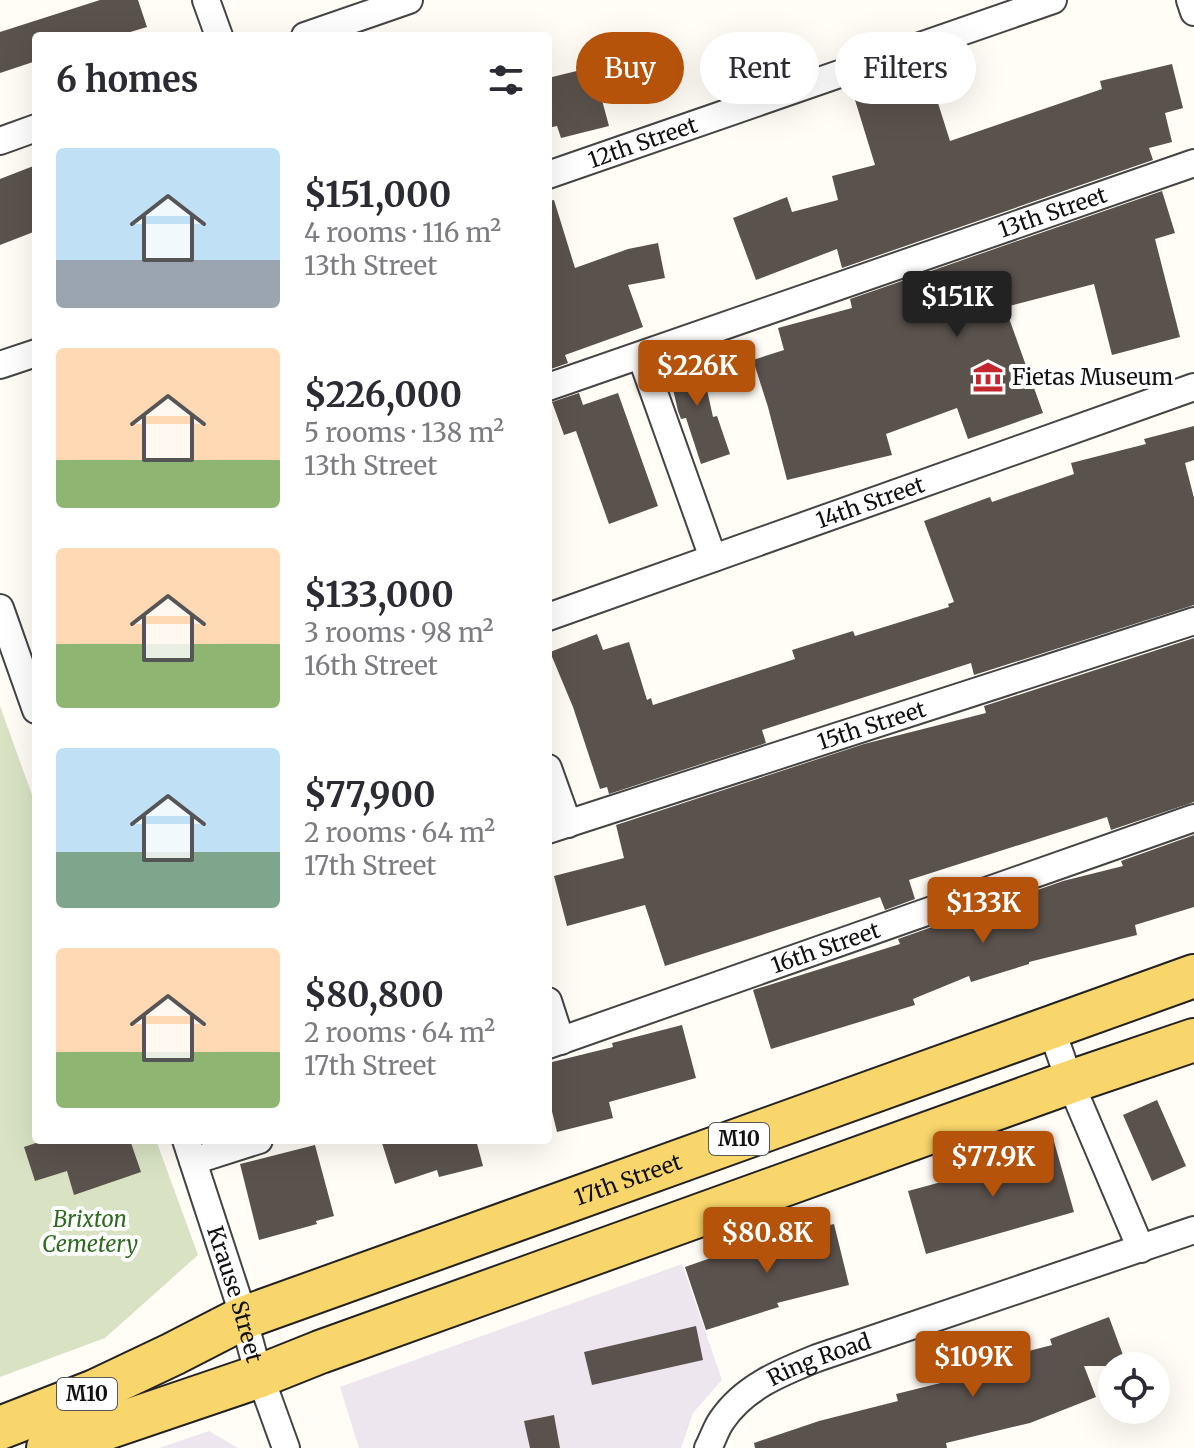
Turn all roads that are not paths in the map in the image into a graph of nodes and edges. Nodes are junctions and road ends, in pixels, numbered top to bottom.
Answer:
1 (206, 0) edge
2 (409, 0) edge
3 (1053, 0) edge
4 (1190, 0) edge
5 (1194, 12) edge
6 (218, 32) edge
7 (318, 32) edge
8 (32, 129) edge
9 (0, 141) edge
10 (1194, 163) edge
11 (552, 174) edge
12 (32, 354) edge
13 (641, 356) junction
14 (0, 365) edge
15 (552, 386) edge
16 (1194, 387) edge
17 (713, 558) junction
18 (0, 608) edge
19 (552, 616) edge
20 (1194, 621) edge
21 (32, 699) edge
22 (552, 792) edge
23 (1194, 818) edge
24 (558, 827) edge
25 (1194, 976) edge
26 (1051, 1028) junction
27 (1194, 1040) edge
28 (554, 1043) edge
29 (1070, 1082) junction
30 (231, 1144) edge
31 (190, 1150) edge
32 (1194, 1230) edge
33 (1141, 1249) junction
34 (243, 1318) junction
35 (260, 1376) junction
36 (0, 1428) edge
37 (48, 1448) edge
38 (286, 1448) edge
39 (708, 1448) edge

1 - 6 street
2 - 7 street
3 - 11 street, 12th Street
4 - 5 street
8 - 9 street
10 - 13 street, 13th Street
12 - 14 street
13 - 15 street, 13th Street
13 - 17 street
16 - 17 street, 14th Street
17 - 19 street, 14th Street
18 - 21 street
20 - 24 street, 15th Street
22 - 24 street
23 - 28 street, 16th Street
25 - 26 main road, 17th Street / M10
26 - 29 street
26 - 34 main road, 17th Street / M10
27 - 29 main road, M10
29 - 33 street
29 - 35 main road, M10
30 - 31 street
31 - 34 street, Krause Street
32 - 33 street, Ring Road
33 - 39 street, Ring Road
34 - 35 street, Krause Street
34 - 36 main road, M10
35 - 37 main road, M10
35 - 38 street, Krause Street

